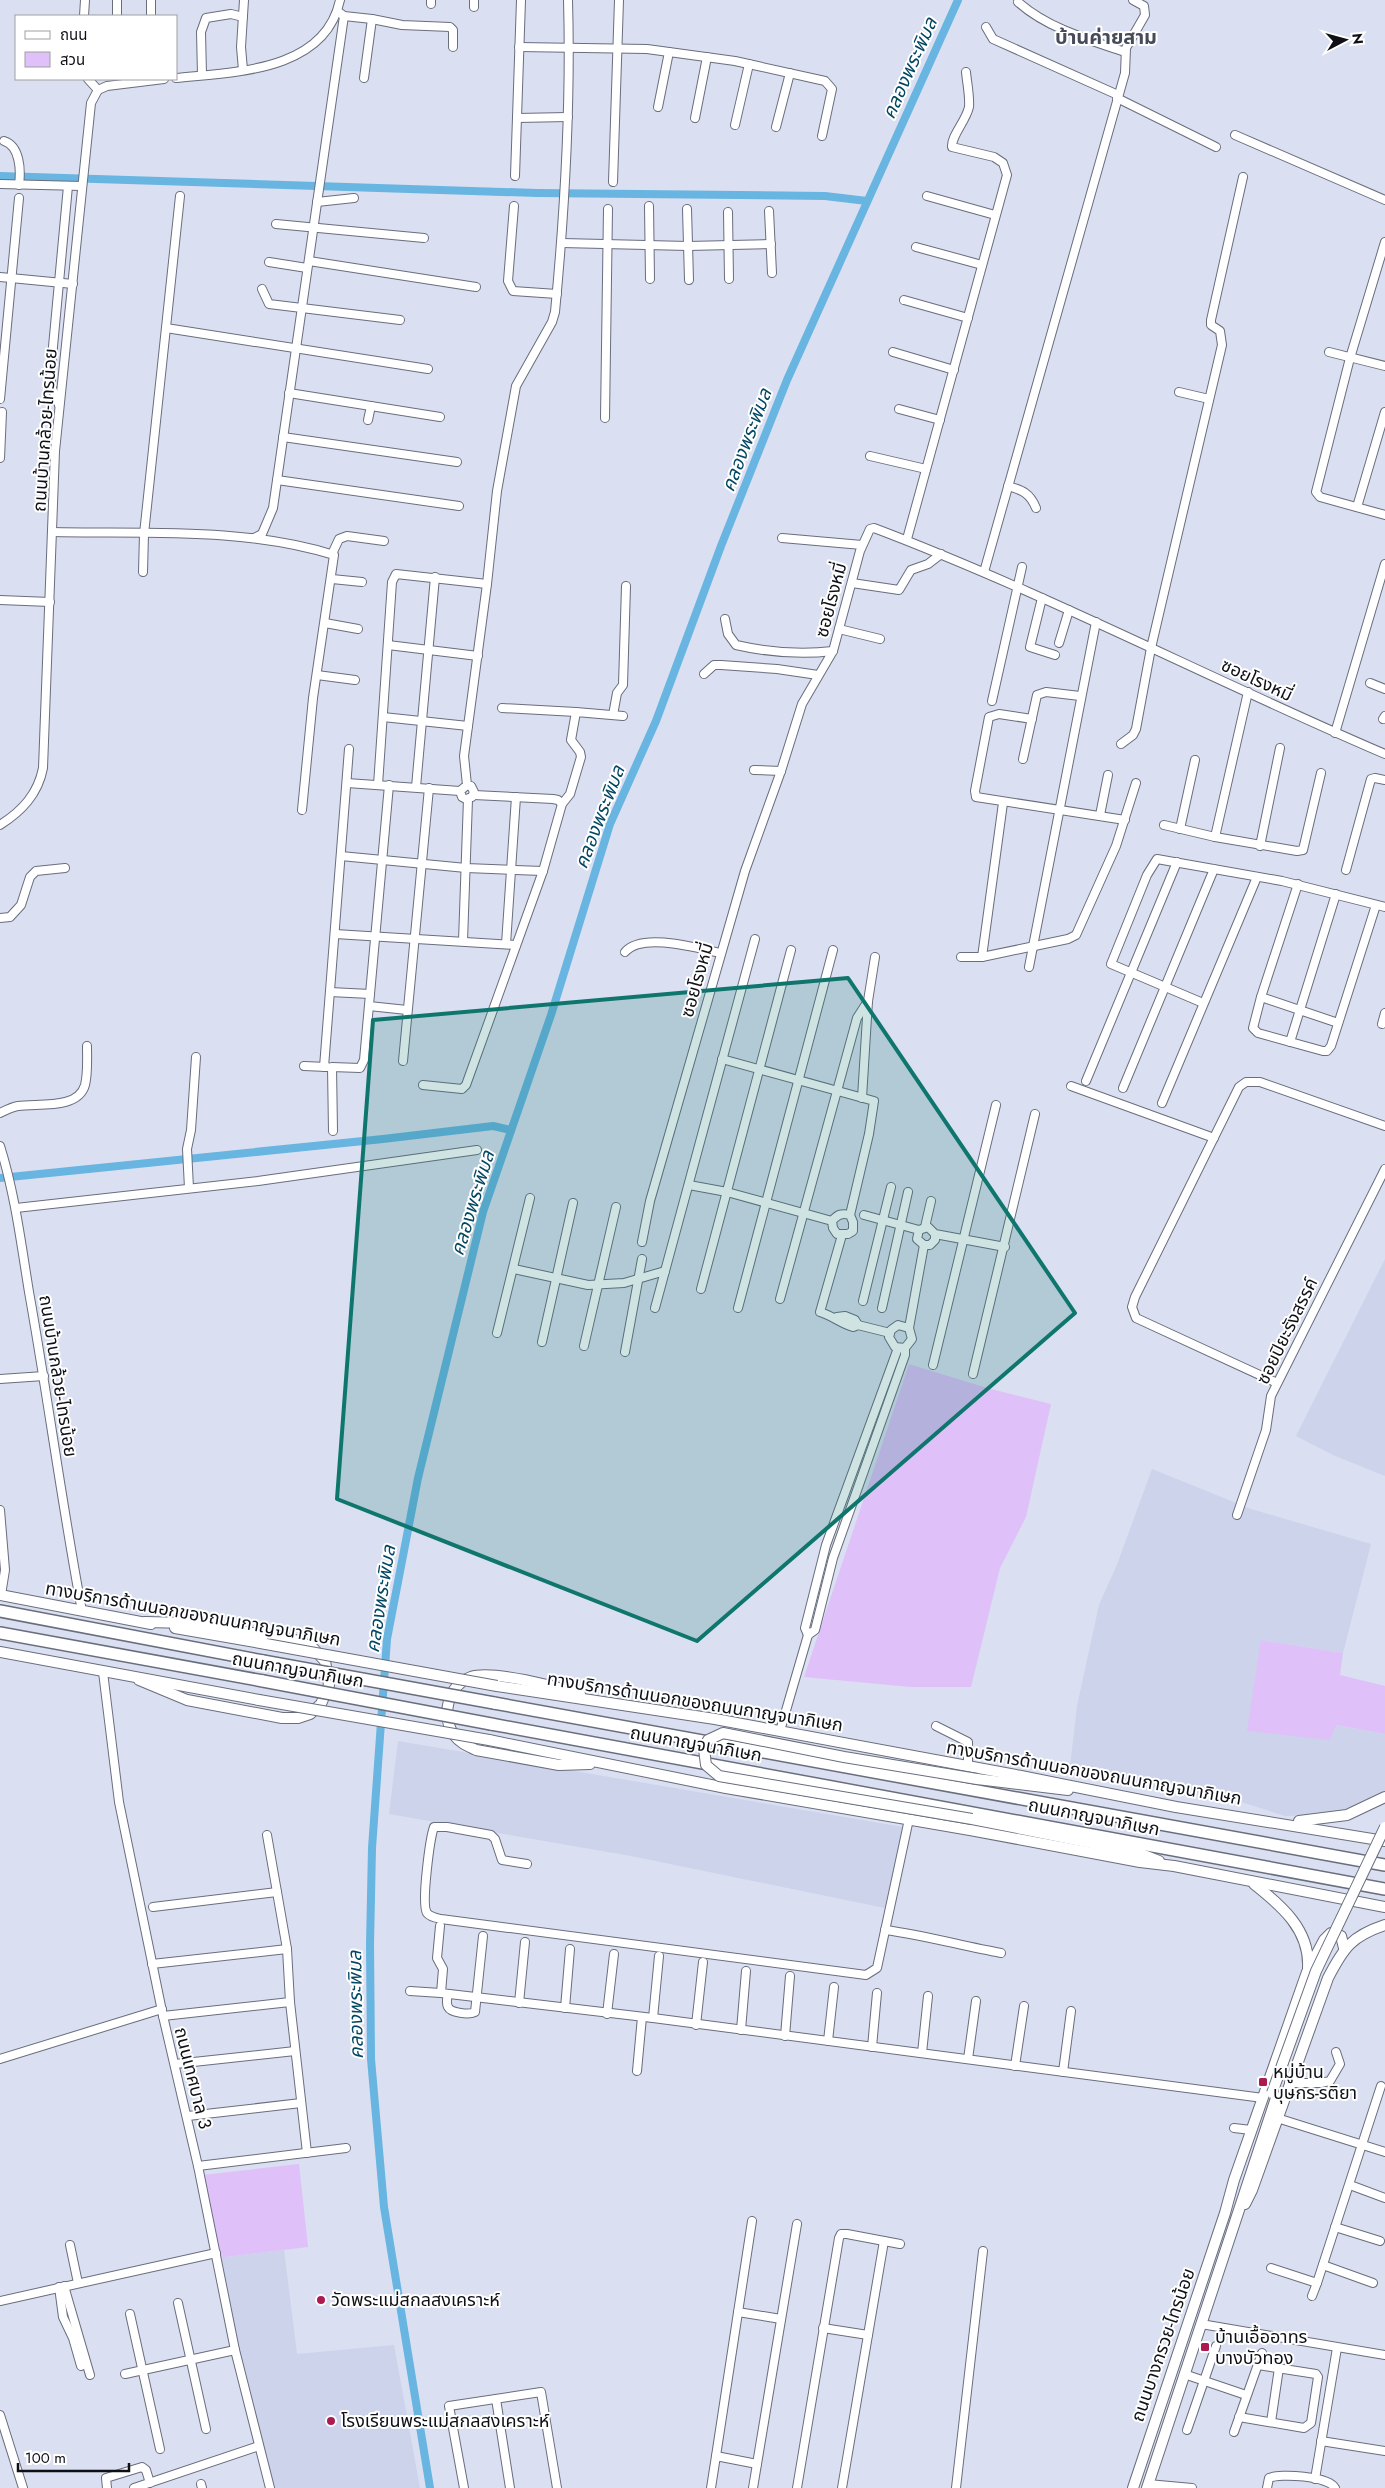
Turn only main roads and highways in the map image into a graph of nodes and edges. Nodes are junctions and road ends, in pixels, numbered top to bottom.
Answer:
1 (0, 1595) edge
2 (0, 1610) edge
3 (145, 1622) junction
4 (0, 1633) edge
5 (19, 1637) junction
6 (0, 1638) edge
7 (0, 1652) edge
8 (139, 1680) junction
9 (600, 1701) junction
10 (611, 1764) junction
11 (1110, 1794) junction
12 (1385, 1797) edge
13 (1276, 1822) junction
14 (1385, 1827) edge
15 (1385, 1840) edge
16 (1385, 1865) edge
17 (1174, 1866) junction
18 (1251, 1882) junction
19 (1385, 1889) edge
20 (1385, 1907) edge
21 (1385, 1925) edge
22 (1344, 1948) junction
23 (1308, 1972) junction
24 (1270, 2095) junction
25 (1225, 2214) junction
26 (1238, 2218) junction
27 (1148, 2486) edge
28 (1133, 2488) edge

1 - 3 main road, ทางบริการด้านนอกของถนนกาญจนาภิเษก
2 - 16 highway, ถนนกาญจนาภิเษก, bridge
3 - 8 main road
3 - 9 main road, ทางบริการด้านนอกของถนนกาญจนาภิเษก, bridge
4 - 5 highway, ถนนกาญจนาภิเษก
5 - 6 highway
5 - 19 highway, ถนนกาญจนาภิเษก, bridge
7 - 8 main road
8 - 10 main road, bridge
9 - 10 main road
9 - 11 main road, ทางบริการด้านนอกของถนนกาญจนาภิเษก
10 - 17 main road
11 - 13 main road, ทางบริการด้านนอกของถนนกาญจนาภิเษก
11 - 17 main road, bridge
12 - 13 main road
13 - 15 main road, ทางบริการด้านนอกของถนนกาญจนาภิเษก
14 - 24 main road, bridge
15 - 24 main road
17 - 18 main road
18 - 20 main road
18 - 23 main road
21 - 22 main road
22 - 23 main road
22 - 26 main road
23 - 24 main road
24 - 25 main road
24 - 25 main road
24 - 26 main road
25 - 28 main road, ถนนบางกรวย-ไทรน้อย
26 - 27 main road, ถนนบางกรวย-ไทรน้อย

